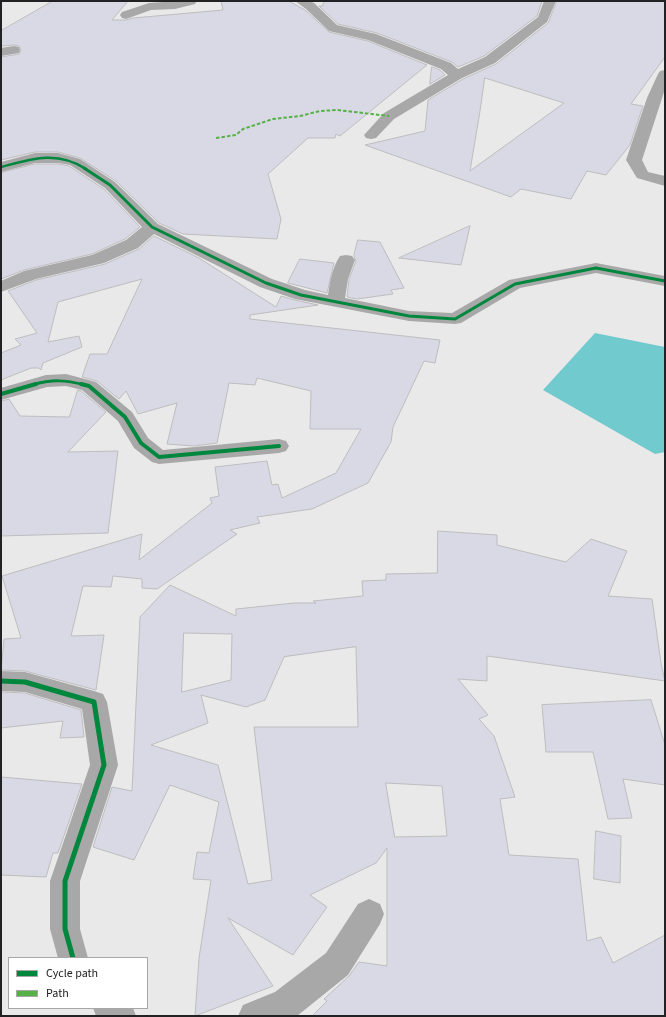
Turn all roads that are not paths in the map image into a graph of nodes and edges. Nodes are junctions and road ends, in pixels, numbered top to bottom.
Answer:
1 (136, 1) edge
2 (191, 1) edge
3 (301, 1) edge
4 (550, 1) edge
5 (156, 7) junction
6 (126, 15) dead end
7 (665, 74) edge
8 (457, 75) junction
9 (659, 99) edge
10 (371, 135) dead end
11 (1, 168) edge
12 (665, 181) edge
13 (152, 227) junction
14 (346, 260) dead end
15 (665, 281) edge
16 (1, 287) edge
17 (336, 302) junction
18 (1, 394) edge
19 (280, 446) dead end
20 (1, 681) edge
21 (369, 914) dead end
22 (73, 957) edge
23 (110, 1009) edge
24 (120, 1016) edge
25 (254, 1016) edge

1 - 5 street
2 - 5 street
3 - 8 street
4 - 8 street
5 - 6 street
7 - 9 street
8 - 10 street
9 - 12 street
11 - 13 street
13 - 16 street
13 - 17 street
14 - 17 street
15 - 17 street
18 - 19 street
20 - 22 street
21 - 25 street
23 - 24 street

